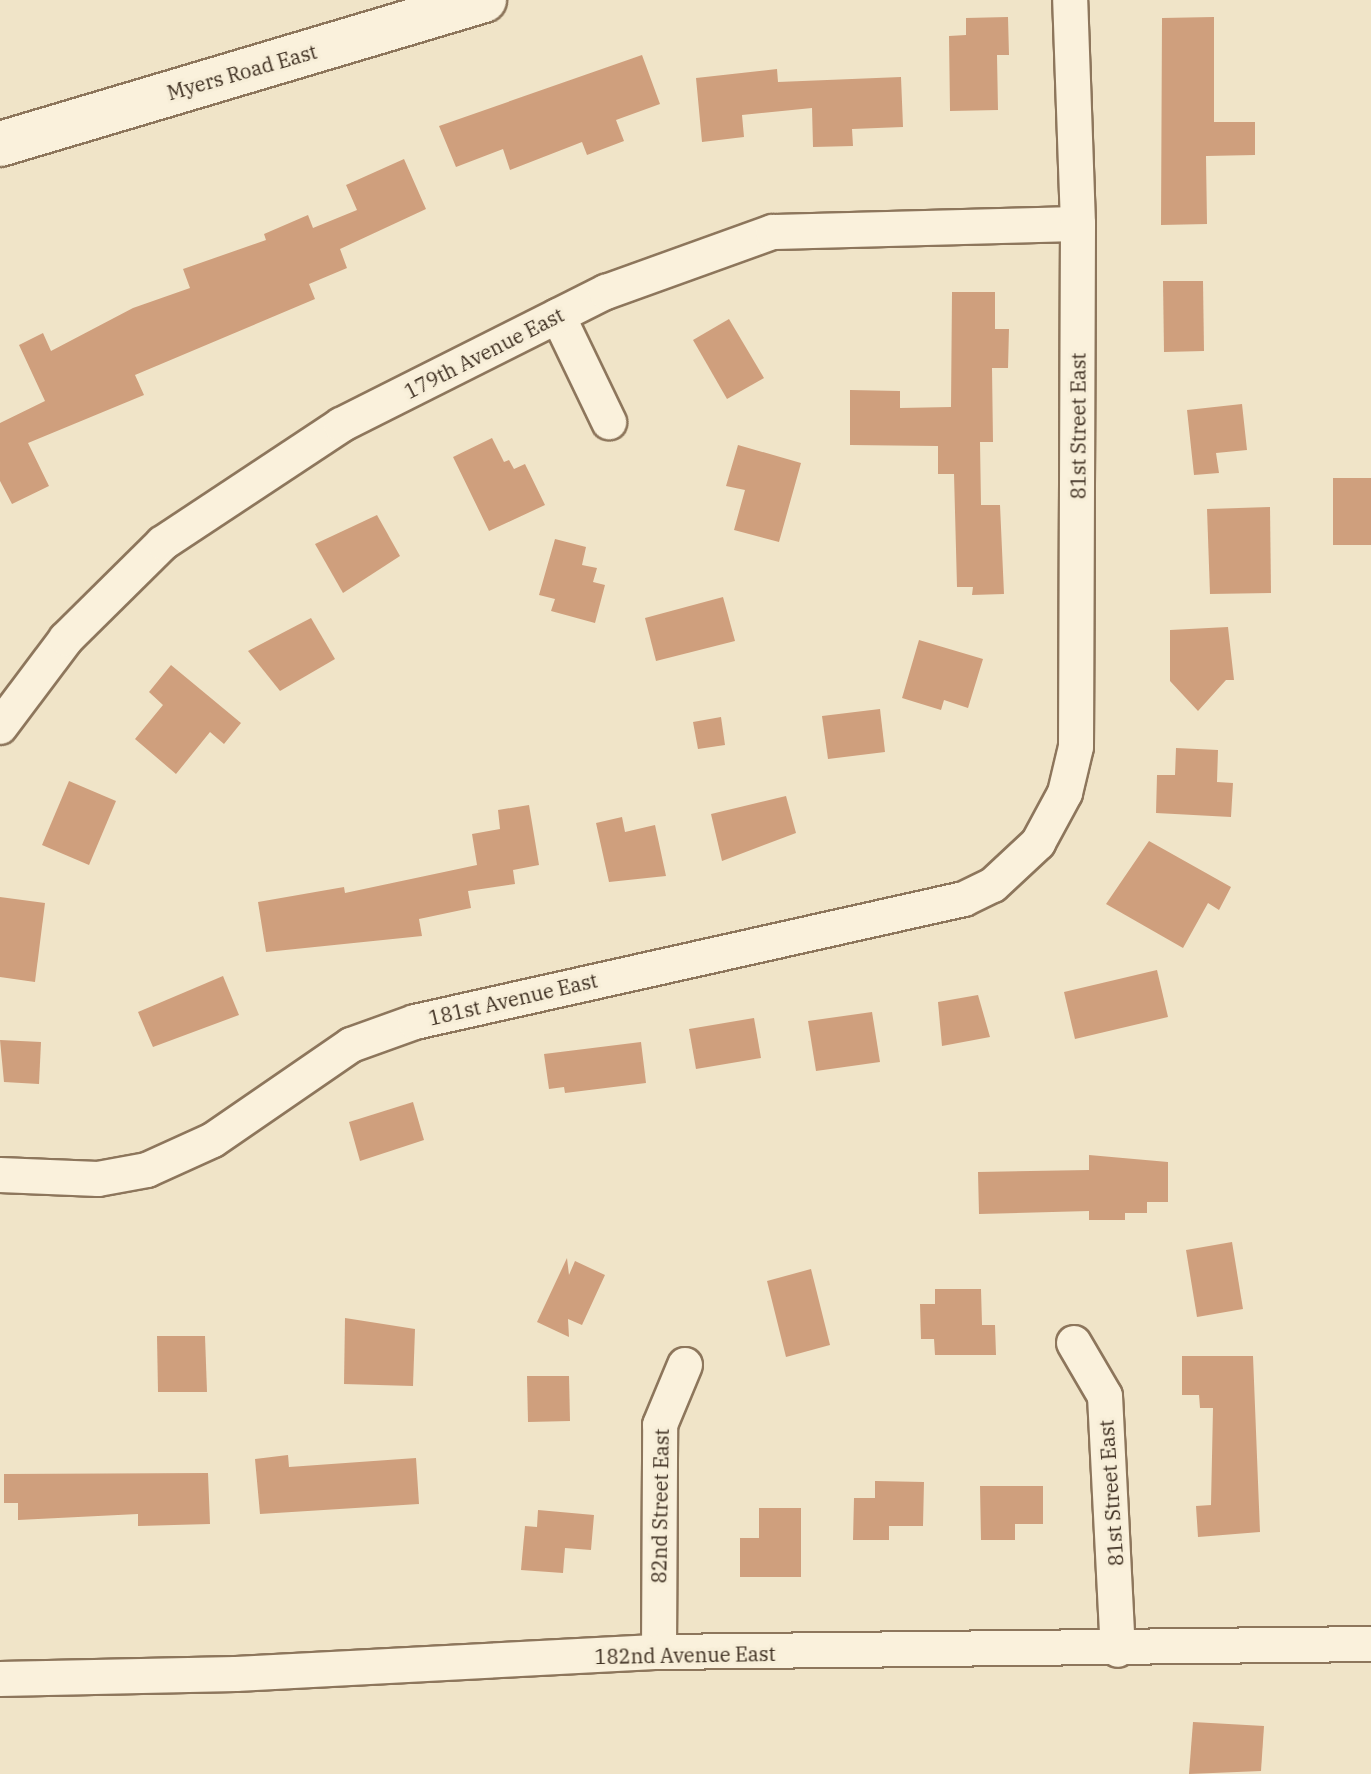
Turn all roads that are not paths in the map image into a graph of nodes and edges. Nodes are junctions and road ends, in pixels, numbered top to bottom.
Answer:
1 (484, 0) edge
2 (1070, 0) edge
3 (0, 144) edge
4 (1078, 224) junction
5 (558, 316) junction
6 (609, 422) dead end
7 (0, 727) edge
8 (1038, 843) joint
9 (0, 1175) edge
10 (1074, 1343) dead end
11 (685, 1365) dead end
12 (1371, 1644) edge
13 (1118, 1650) junction
14 (659, 1652) junction
15 (0, 1679) edge

1 - 3 street, Myers Road East
2 - 4 street, 81st Street East
4 - 5 street, 179th Avenue East
4 - 8 street, 81st Street East
5 - 6 street
5 - 7 street, 179th Avenue East
8 - 9 street, 181st Avenue East
10 - 13 street, 81st Street East
11 - 14 street, 82nd Street East
12 - 13 street, 182nd Avenue East
13 - 14 street, 182nd Avenue East
14 - 15 street, 182nd Avenue East

